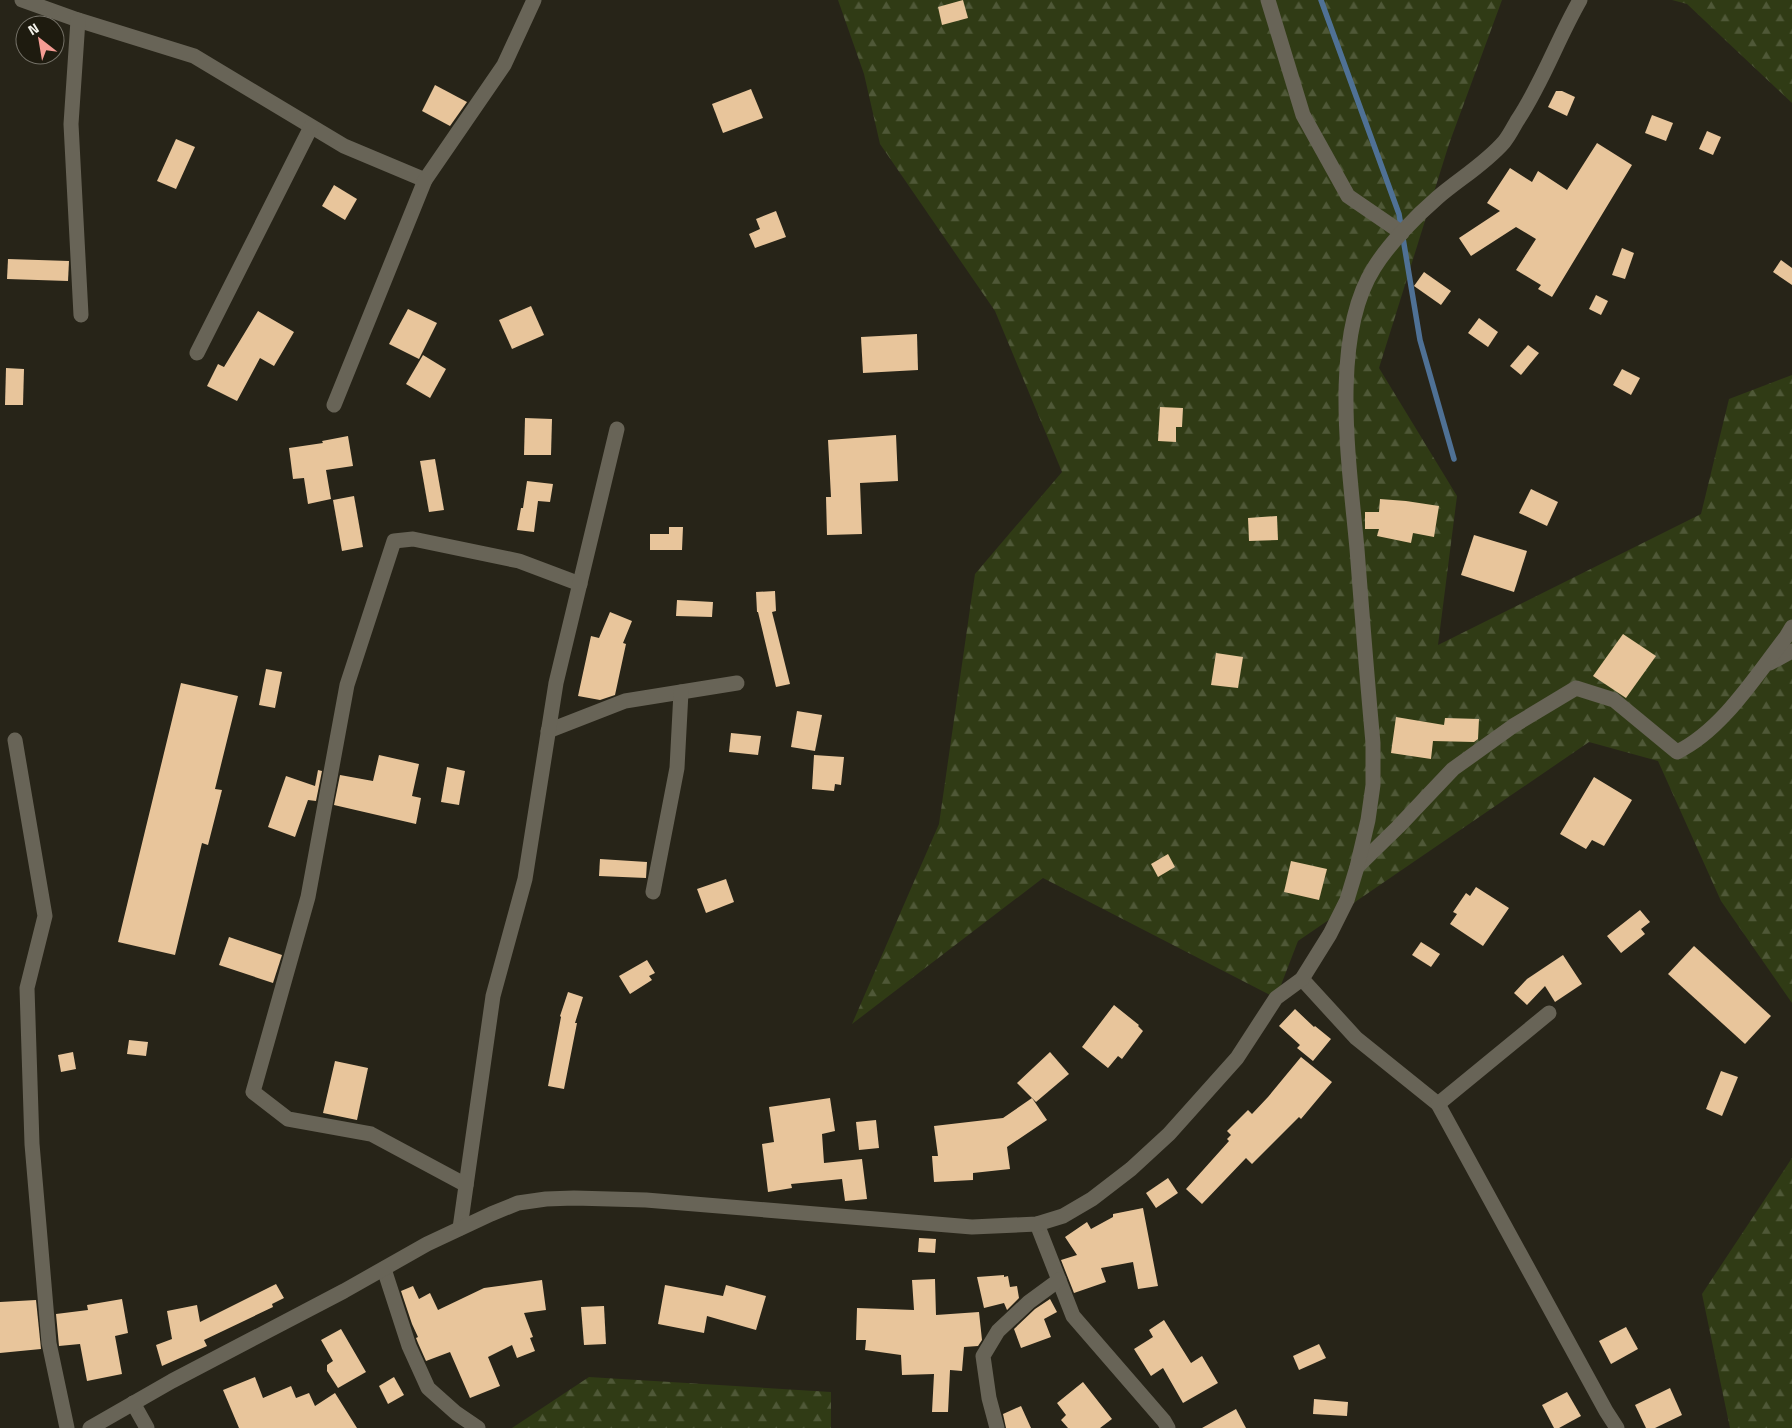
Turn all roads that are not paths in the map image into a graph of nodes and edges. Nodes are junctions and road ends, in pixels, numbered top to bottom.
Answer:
1 (22, 0) edge
2 (534, 0) edge
3 (1268, 0) edge
4 (1580, 0) edge
5 (78, 20) junction
6 (311, 127) junction
7 (425, 180) junction
8 (1402, 233) junction
9 (81, 315) dead end
10 (197, 353) dead end
11 (334, 405) dead end
12 (617, 429) dead end
13 (580, 584) junction
14 (1792, 627) edge
15 (1792, 650) edge
16 (1764, 666) junction
17 (737, 683) dead end
18 (681, 692) junction
19 (548, 731) junction
20 (16, 740) dead end
21 (1357, 867) junction
22 (653, 892) dead end
23 (1302, 979) junction
24 (1549, 1013) dead end
25 (1438, 1104) junction
26 (466, 1185) junction
27 (1037, 1224) junction
28 (460, 1228) junction
29 (384, 1269) junction
30 (1059, 1280) junction
31 (134, 1403) junction
32 (67, 1428) edge
33 (90, 1428) edge
34 (147, 1428) edge
35 (478, 1428) edge
36 (997, 1428) edge
37 (1168, 1428) edge
38 (1617, 1428) edge

1 - 5 street
2 - 7 street
3 - 8 street
4 - 8 street
5 - 6 street
5 - 9 street
6 - 7 street
6 - 10 street
7 - 11 street
8 - 21 street
12 - 13 street
13 - 19 street
13 - 26 street
14 - 16 street
15 - 16 street
16 - 21 street
17 - 18 street
18 - 19 street
18 - 22 street
19 - 26 street
20 - 32 street
21 - 23 street
23 - 25 street
23 - 27 street
24 - 25 street
25 - 38 street
26 - 28 street
27 - 28 street
27 - 30 street
28 - 29 street
29 - 31 street
29 - 35 street
30 - 36 street
30 - 37 street
31 - 33 street
31 - 34 street

